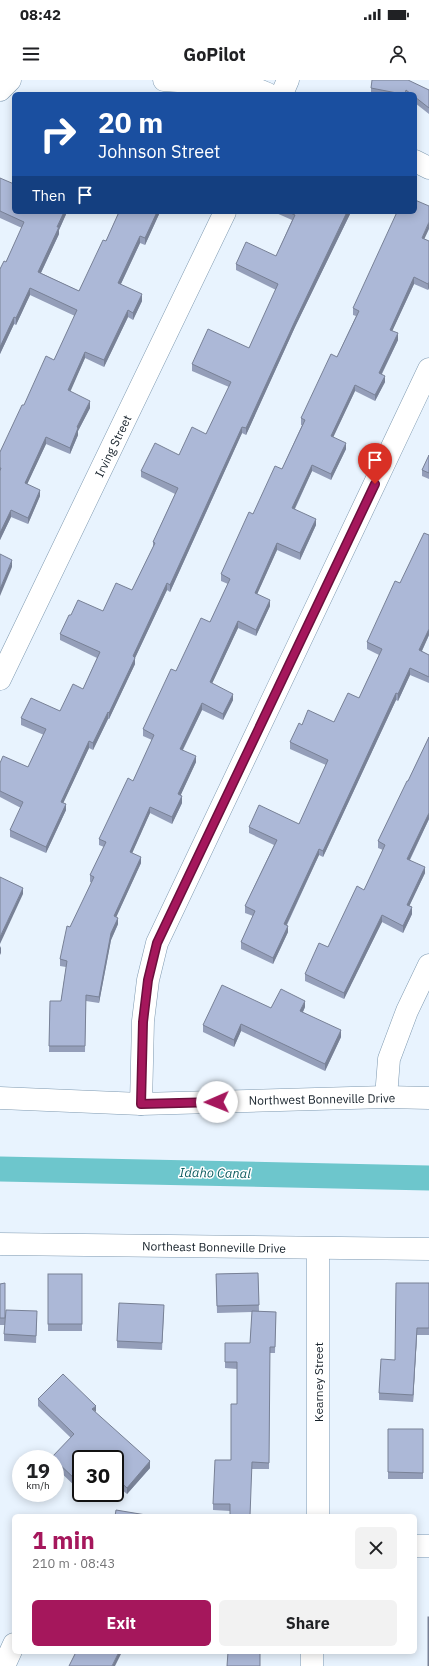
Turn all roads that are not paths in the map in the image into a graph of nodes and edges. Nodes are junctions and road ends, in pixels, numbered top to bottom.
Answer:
1 (10, 80) edge
2 (164, 80) edge
3 (288, 80) edge
4 (0, 90) edge
5 (263, 92) edge
6 (283, 92) edge
7 (417, 162) edge
8 (429, 168) edge
9 (224, 214) edge
10 (429, 369) edge
11 (0, 679) edge
12 (429, 965) edge
13 (386, 1097) junction
14 (0, 1098) edge
15 (429, 1098) edge
16 (141, 1104) junction
17 (0, 1244) edge
18 (318, 1248) junction
19 (429, 1249) edge
20 (318, 1514) edge
21 (417, 1546) edge
22 (429, 1546) edge
23 (12, 1648) edge
24 (312, 1654) edge
25 (4, 1666) edge
26 (312, 1666) edge

1 - 4 street
2 - 5 street
3 - 6 street
7 - 8 street
9 - 11 street, Irving Street
10 - 16 street
12 - 13 street
13 - 15 street, Northwest Bonneville Drive
13 - 16 street, Northwest Bonneville Drive
14 - 16 street, Northwest Bonneville Drive
17 - 18 street, Northeast Bonneville Drive
18 - 19 street, Northeast Bonneville Drive
18 - 20 street, Kearney Street
21 - 22 street
23 - 25 street
24 - 26 street

